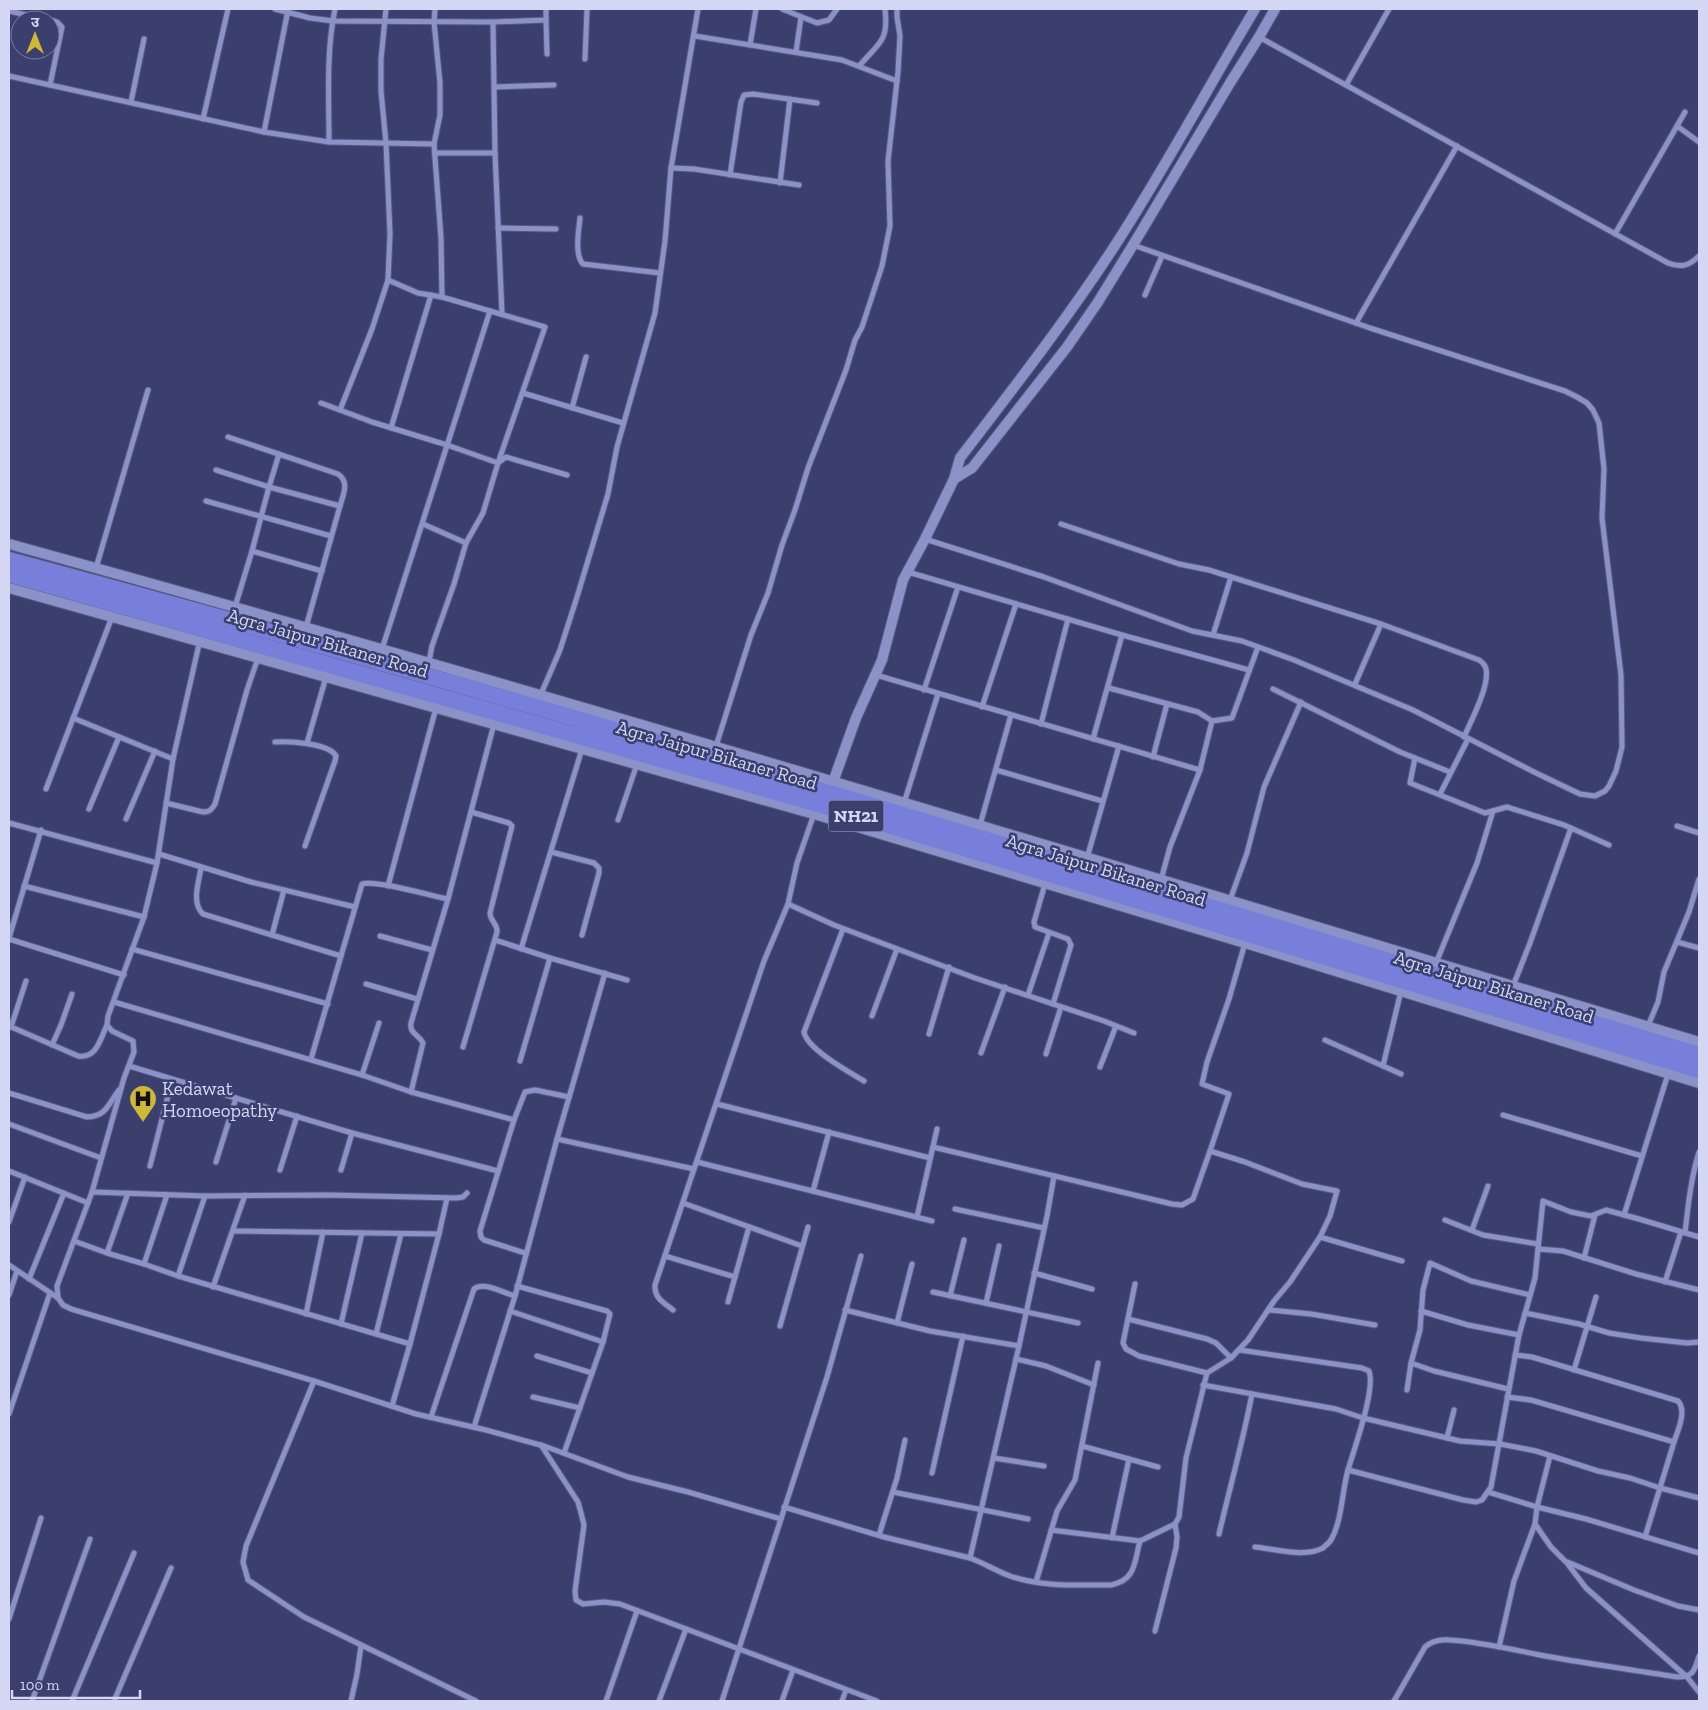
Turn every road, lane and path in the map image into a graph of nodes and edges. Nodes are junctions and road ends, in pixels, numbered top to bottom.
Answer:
1 (228, 9) edge
2 (275, 9) edge
3 (335, 9) edge
4 (386, 9) edge
5 (435, 9) edge
6 (546, 9) edge
7 (587, 9) edge
8 (698, 9) edge
9 (756, 9) edge
10 (785, 9) edge
11 (837, 9) edge
12 (885, 9) edge
13 (897, 9) edge
14 (1255, 9) edge
15 (1275, 9) edge
16 (1389, 9) edge
17 (288, 10) edge
18 (802, 17) junction
19 (546, 20) junction
20 (333, 21) junction
21 (385, 22) junction
22 (434, 22) junction
23 (493, 22) junction
24 (694, 36) junction
25 (1259, 37) junction
26 (144, 40) dead end
27 (750, 45) junction
28 (796, 52) junction
29 (547, 54) dead end
30 (585, 59) dead end
31 (55, 60) edge
32 (860, 66) junction
33 (9, 76) edge
34 (897, 81) junction
35 (50, 85) junction
36 (554, 85) dead end
37 (1346, 85) junction
38 (495, 87) junction
39 (790, 99) junction
40 (131, 102) junction
41 (817, 103) dead end
42 (1685, 112) dead end
43 (203, 119) junction
44 (1677, 126) junction
45 (264, 132) junction
46 (329, 142) junction
47 (1699, 142) edge
48 (386, 143) junction
49 (434, 144) junction
50 (1457, 146) junction
51 (434, 153) junction
52 (496, 153) junction
53 (671, 168) junction
54 (730, 175) junction
55 (780, 183) junction
56 (799, 185) dead end
57 (580, 218) dead end
58 (498, 228) junction
59 (556, 229) dead end
60 (1615, 234) junction
61 (1133, 246) junction
62 (1162, 256) junction
63 (1699, 256) edge
64 (660, 273) junction
65 (388, 280) junction
66 (1084, 292) junction
67 (431, 295) junction
68 (1144, 296) dead end
69 (442, 297) junction
70 (1098, 302) junction
71 (490, 311) junction
72 (502, 314) junction
73 (1356, 324) junction
74 (586, 356) dead end
75 (148, 390) dead end
76 (523, 393) junction
77 (321, 403) dead end
78 (572, 408) junction
79 (340, 410) junction
80 (624, 424) junction
81 (391, 428) junction
82 (228, 437) dead end
83 (448, 445) junction
84 (279, 454) junction
85 (498, 463) junction
86 (216, 470) dead end
87 (567, 475) dead end
88 (954, 479) junction
89 (269, 487) junction
90 (206, 500) dead end
91 (340, 506) junction
92 (262, 516) junction
93 (423, 524) junction
94 (1061, 524) dead end
95 (331, 536) junction
96 (925, 540) junction
97 (466, 543) junction
98 (9, 544) edge
99 (252, 551) junction
100 (9, 560) edge
101 (95, 568) junction
102 (322, 571) junction
103 (907, 572) junction
104 (9, 574) edge
105 (1231, 577) junction
106 (958, 587) junction
107 (9, 588) edge
108 (1016, 604) junction
109 (233, 614) junction
110 (112, 617) junction
111 (1068, 619) junction
112 (1380, 624) junction
113 (306, 627) junction
114 (205, 629) junction
115 (1122, 635) junction
116 (1213, 635) junction
117 (1258, 647) junction
118 (382, 649) junction
119 (258, 658) junction
120 (429, 662) junction
121 (1249, 670) junction
122 (875, 675) junction
123 (326, 677) junction
124 (1355, 684) junction
125 (1108, 688) junction
126 (1273, 689) dead end
127 (924, 690) junction
128 (541, 694) junction
129 (938, 694) junction
130 (1301, 702) junction
131 (1167, 704) junction
132 (982, 707) junction
133 (436, 708) junction
134 (1011, 715) junction
135 (73, 718) junction
136 (1212, 721) junction
137 (494, 724) junction
138 (1041, 724) junction
139 (120, 737) junction
140 (1466, 738) junction
141 (1093, 739) junction
142 (274, 742) dead end
143 (307, 743) junction
144 (1118, 746) junction
145 (715, 747) junction
146 (582, 748) junction
147 (155, 751) junction
148 (1153, 756) junction
149 (1415, 758) junction
150 (172, 760) junction
151 (637, 764) junction
152 (996, 770) junction
153 (1200, 770) junction
154 (1450, 772) junction
155 (833, 782) junction
156 (46, 789) dead end
157 (1440, 794) junction
158 (1102, 801) junction
159 (166, 803) junction
160 (904, 803) junction
161 (88, 809) dead end
162 (1493, 811) junction
163 (471, 812) junction
164 (814, 814) junction
165 (126, 819) dead end
166 (618, 820) dead end
167 (9, 823) edge
168 (980, 826) junction
169 (1677, 826) dead end
170 (1571, 828) junction
171 (40, 830) junction
172 (1699, 832) edge
173 (1609, 845) dead end
174 (306, 846) dead end
175 (551, 852) junction
176 (159, 854) junction
177 (1087, 858) junction
178 (157, 863) junction
179 (202, 868) junction
180 (1699, 879) edge
181 (1161, 880) junction
182 (1045, 884) junction
183 (24, 886) junction
184 (388, 886) junction
185 (284, 890) junction
186 (448, 900) junction
187 (1230, 901) junction
188 (788, 904) junction
189 (355, 907) junction
190 (144, 917) junction
191 (843, 929) junction
192 (1049, 933) junction
193 (272, 935) junction
194 (582, 935) dead end
195 (380, 936) dead end
196 (9, 939) edge
197 (495, 940) junction
198 (1677, 942) junction
199 (1245, 943) junction
200 (132, 948) junction
201 (1699, 948) edge
202 (521, 949) junction
203 (897, 949) junction
204 (432, 950) junction
205 (341, 956) junction
206 (550, 958) junction
207 (1436, 963) junction
208 (948, 967) junction
209 (605, 973) junction
210 (124, 975) junction
211 (627, 980) dead end
212 (26, 981) dead end
213 (366, 984) dead end
214 (1513, 986) junction
215 (1005, 987) junction
216 (1401, 992) junction
217 (72, 994) dead end
218 (1028, 995) junction
219 (417, 999) junction
220 (114, 1002) junction
221 (328, 1004) junction
222 (1053, 1004) junction
223 (1061, 1007) junction
224 (872, 1016) dead end
225 (379, 1023) dead end
226 (107, 1025) junction
227 (1116, 1026) junction
228 (1648, 1026) junction
229 (10, 1027) edge
230 (1134, 1033) dead end
231 (929, 1034) dead end
232 (1325, 1040) dead end
233 (1699, 1042) edge
234 (52, 1045) junction
235 (463, 1047) dead end
236 (981, 1053) dead end
237 (1046, 1054) dead end
238 (1699, 1055) edge
239 (311, 1059) junction
240 (520, 1061) dead end
241 (129, 1066) junction
242 (1384, 1066) junction
243 (1100, 1067) dead end
244 (1699, 1070) edge
245 (362, 1074) junction
246 (1401, 1074) dead end
247 (1668, 1074) junction
248 (172, 1080) junction
249 (864, 1081) dead end
250 (1699, 1083) edge
251 (121, 1088) junction
252 (411, 1092) junction
253 (9, 1093) edge
254 (569, 1097) junction
255 (236, 1098) junction
256 (717, 1104) junction
257 (1503, 1115) dead end
258 (297, 1116) junction
259 (514, 1120) junction
260 (9, 1124) edge
261 (937, 1129) dead end
262 (829, 1132) junction
263 (352, 1133) junction
264 (557, 1139) junction
265 (933, 1147) junction
266 (1210, 1151) junction
267 (1699, 1152) edge
268 (1642, 1156) junction
269 (101, 1158) junction
270 (930, 1158) junction
271 (216, 1162) dead end
272 (696, 1162) junction
273 (150, 1166) dead end
274 (694, 1169) junction
275 (280, 1170) dead end
276 (341, 1170) dead end
277 (9, 1171) edge
278 (498, 1171) junction
279 (1054, 1176) junction
280 (25, 1177) junction
281 (1488, 1186) dead end
282 (814, 1191) junction
283 (92, 1192) junction
284 (64, 1193) junction
285 (128, 1193) junction
286 (467, 1193) dead end
287 (167, 1195) junction
288 (245, 1195) junction
289 (205, 1196) junction
290 (447, 1198) junction
291 (88, 1203) junction
292 (683, 1203) junction
293 (955, 1209) dead end
294 (1595, 1215) junction
295 (1624, 1215) junction
296 (917, 1217) junction
297 (1445, 1220) dead end
298 (932, 1221) dead end
299 (9, 1222) edge
300 (749, 1227) junction
301 (808, 1227) dead end
302 (1044, 1228) junction
303 (1472, 1230) junction
304 (233, 1231) junction
305 (323, 1232) junction
306 (362, 1233) junction
307 (1683, 1233) junction
308 (401, 1234) junction
309 (439, 1234) junction
310 (1320, 1237) junction
311 (1699, 1238) edge
312 (964, 1240) dead end
313 (74, 1241) junction
314 (802, 1246) junction
315 (999, 1246) dead end
316 (1538, 1246) junction
317 (106, 1253) junction
318 (525, 1253) junction
319 (665, 1256) junction
320 (861, 1256) dead end
321 (1584, 1258) junction
322 (1402, 1261) dead end
323 (144, 1264) junction
324 (912, 1264) dead end
325 (9, 1265) edge
326 (17, 1271) junction
327 (1034, 1273) junction
328 (178, 1276) junction
329 (735, 1277) junction
330 (29, 1279) junction
331 (1665, 1282) junction
332 (1134, 1284) dead end
333 (517, 1286) junction
334 (214, 1287) junction
335 (1092, 1289) dead end
336 (1699, 1290) edge
337 (933, 1292) dead end
338 (50, 1293) junction
339 (9, 1294) edge
340 (1530, 1295) junction
341 (515, 1296) junction
342 (950, 1296) junction
343 (1596, 1296) dead end
344 (58, 1298) junction
345 (728, 1302) dead end
346 (986, 1304) junction
347 (673, 1310) dead end
348 (845, 1310) junction
349 (1269, 1310) junction
350 (510, 1311) junction
351 (1421, 1311) junction
352 (1026, 1312) junction
353 (1526, 1313) junction
354 (306, 1314) junction
355 (1128, 1319) junction
356 (897, 1323) junction
357 (1078, 1323) dead end
358 (341, 1324) junction
359 (1375, 1325) dead end
360 (780, 1326) dead end
361 (1588, 1326) junction
362 (376, 1334) junction
363 (1519, 1335) junction
364 (963, 1336) junction
365 (603, 1342) junction
366 (1699, 1342) edge
367 (410, 1344) junction
368 (1019, 1346) junction
369 (1240, 1350) junction
370 (1515, 1355) junction
371 (537, 1356) dead end
372 (1231, 1358) junction
373 (1016, 1359) junction
374 (1411, 1363) junction
375 (1098, 1364) dead end
376 (1574, 1370) junction
377 (592, 1373) junction
378 (1207, 1373) junction
379 (314, 1381) junction
380 (1094, 1385) junction
381 (1203, 1385) junction
382 (1508, 1389) junction
383 (1407, 1390) dead end
384 (1252, 1394) junction
385 (533, 1397) dead end
386 (1507, 1397) junction
387 (392, 1406) junction
388 (580, 1408) junction
389 (1454, 1410) dead end
390 (9, 1414) edge
391 (431, 1418) junction
392 (1363, 1418) junction
393 (474, 1427) junction
394 (1447, 1438) junction
395 (906, 1440) dead end
396 (1674, 1442) junction
397 (1500, 1444) junction
398 (541, 1445) junction
399 (1082, 1446) junction
400 (564, 1453) junction
401 (1550, 1456) junction
402 (994, 1458) junction
403 (1129, 1459) junction
404 (1044, 1466) dead end
405 (1158, 1467) dead end
406 (1348, 1470) junction
407 (932, 1473) dead end
408 (1660, 1488) junction
409 (893, 1492) junction
410 (1488, 1492) junction
411 (1699, 1498) edge
412 (784, 1507) junction
413 (1537, 1507) junction
414 (982, 1510) junction
415 (41, 1518) dead end
416 (780, 1519) junction
417 (1028, 1519) dead end
418 (1175, 1524) junction
419 (1535, 1524) junction
420 (1051, 1530) junction
421 (1219, 1534) dead end
422 (879, 1536) junction
423 (1645, 1537) junction
424 (90, 1538) dead end
425 (1112, 1538) junction
426 (1140, 1541) junction
427 (1255, 1547) dead end
428 (134, 1553) dead end
429 (1699, 1553) edge
430 (970, 1558) junction
431 (1565, 1561) junction
432 (171, 1568) dead end
433 (1036, 1582) junction
434 (1699, 1610) edge
435 (637, 1611) junction
436 (9, 1619) edge
437 (686, 1629) junction
438 (1155, 1631) dead end
439 (362, 1646) junction
440 (1499, 1647) junction
441 (740, 1650) junction
442 (1699, 1656) edge
443 (793, 1670) junction
444 (1687, 1677) junction
445 (846, 1690) junction
446 (1699, 1692) edge
447 (32, 1701) edge
448 (72, 1701) edge
449 (114, 1701) edge
450 (351, 1701) edge
451 (476, 1701) edge
452 (606, 1701) edge
453 (659, 1701) edge
454 (722, 1701) edge
455 (782, 1701) edge
456 (842, 1701) edge
457 (877, 1701) edge
458 (1394, 1701) edge

1 - 43 street
2 - 17 street
3 - 20 street
4 - 21 street
5 - 22 street
6 - 19 street
7 - 30 street
8 - 24 street
9 - 27 street
10 - 18 street
11 - 18 street
12 - 32 street
13 - 34 street
14 - 66 street
15 - 25 street
16 - 37 street
17 - 20 street
17 - 45 street
18 - 28 street
19 - 23 street
19 - 29 street
20 - 21 street
20 - 46 street
21 - 22 street
21 - 48 street
22 - 23 street
22 - 49 street
23 - 38 street
24 - 27 street
24 - 53 street
25 - 37 street
25 - 61 street
26 - 40 street
27 - 28 street
28 - 32 street
31 - 35 street
32 - 34 street
33 - 35 street
34 - 145 street
35 - 40 street
36 - 38 street
37 - 50 street
38 - 52 street
39 - 41 street
39 - 54 street
39 - 55 street
40 - 43 street
42 - 44 street
43 - 45 street
44 - 47 street
44 - 60 street
45 - 46 street
46 - 48 street
48 - 49 street
48 - 65 street
49 - 51 street
50 - 60 street
50 - 73 street
51 - 52 street
51 - 69 street
52 - 58 street
53 - 54 street
53 - 64 street
54 - 55 street
55 - 56 street
57 - 64 street
58 - 59 street
58 - 72 street
60 - 63 street
61 - 62 street
61 - 70 street
62 - 68 street
62 - 73 street
64 - 80 street
65 - 67 street
65 - 79 street
66 - 70 street
66 - 88 street
67 - 69 street
67 - 81 street
69 - 71 street
70 - 88 street
71 - 72 street
71 - 83 street
72 - 76 street
73 - 140 street
74 - 78 street
75 - 101 street
76 - 78 street
76 - 85 street
77 - 79 street
78 - 80 street
79 - 81 street
80 - 128 street
81 - 83 street
82 - 84 street
83 - 85 street
83 - 93 street
84 - 89 street
84 - 91 street
85 - 87 street
85 - 97 street
86 - 89 street
88 - 96 street
89 - 91 street
89 - 92 street
90 - 92 street
91 - 95 street
92 - 95 street
92 - 99 street
93 - 97 street
93 - 118 street
94 - 105 street
95 - 102 street
96 - 103 street
96 - 116 street
97 - 120 street
98 - 101 street
99 - 102 street
99 - 109 street
100 - 114 highway, Agra Jaipur Bikaner Road / NH21
101 - 109 street
102 - 113 street
103 - 106 street
103 - 122 street
104 - 114 highway, Agra Jaipur Bikaner Road / NH21
105 - 112 street
105 - 116 street
106 - 108 street
106 - 127 street
107 - 110 street
108 - 111 street
108 - 132 street
109 - 113 street
109 - 114 highway, Agra Jaipur Bikaner Road / NH21
109 - 238 highway, Agra Jaipur Bikaner Road / NH21
110 - 114 street
110 - 135 street
111 - 115 street
111 - 138 street
112 - 124 street
112 - 140 street
113 - 118 street
114 - 119 street
114 - 150 street
114 - 244 highway, Agra Jaipur Bikaner Road / NH21
115 - 121 street
115 - 125 street
116 - 117 street
117 - 121 street
117 - 124 street
118 - 120 street
119 - 123 street
119 - 159 street
120 - 128 street
121 - 136 street
122 - 127 street
122 - 155 street
123 - 133 street
123 - 143 street
124 - 140 street
125 - 131 street
125 - 141 street
126 - 130 street
127 - 129 street
128 - 145 street
129 - 132 street
129 - 160 street
130 - 149 street
130 - 187 street
131 - 136 street
131 - 148 street
132 - 134 street
133 - 137 street
133 - 184 street
134 - 138 street
134 - 152 street
135 - 139 street
135 - 156 street
136 - 153 street
137 - 146 street
137 - 163 street
138 - 141 street
139 - 147 street
139 - 161 street
140 - 154 street
141 - 144 street
142 - 143 street
143 - 174 street
144 - 148 street
144 - 158 street
145 - 155 street
146 - 151 street
146 - 175 street
147 - 150 street
147 - 165 street
148 - 153 street
149 - 154 street
149 - 157 street
150 - 159 street
151 - 164 street
151 - 166 street
152 - 158 street
152 - 168 street
153 - 181 street
154 - 157 street
155 - 160 street
157 - 162 street
158 - 177 street
159 - 176 street
160 - 168 street
162 - 170 street
162 - 207 street
163 - 186 street
163 - 197 street
164 - 182 street
164 - 188 street
167 - 171 street
168 - 177 street
169 - 172 street
170 - 173 street
170 - 214 street
171 - 178 street
171 - 183 street
175 - 194 street
175 - 202 street
176 - 178 street
176 - 179 street
177 - 181 street
178 - 190 street
179 - 185 street
179 - 193 street
180 - 198 street
181 - 187 street
182 - 192 street
182 - 199 street
183 - 190 street
183 - 196 street
184 - 186 street
184 - 189 street
185 - 189 street
185 - 193 street
186 - 204 street
187 - 207 street
188 - 191 street
188 - 256 street
189 - 205 street
190 - 200 street
191 - 203 street
191 - 249 street
192 - 218 street
192 - 222 street
193 - 205 street
195 - 204 street
196 - 210 street
197 - 202 street
197 - 235 street
198 - 201 street
198 - 228 street
199 - 216 street
199 - 266 street
200 - 210 street
200 - 221 street
202 - 206 street
203 - 208 street
203 - 224 street
204 - 219 street
205 - 221 street
206 - 209 street
206 - 240 street
207 - 214 street
208 - 215 street
208 - 231 street
209 - 211 street
209 - 254 street
210 - 220 street
212 - 229 street
213 - 219 street
214 - 228 street
215 - 218 street
215 - 236 street
216 - 242 street
216 - 247 street
217 - 234 street
218 - 222 street
219 - 252 street
220 - 226 street
220 - 239 street
221 - 239 street
222 - 223 street
223 - 227 street
223 - 237 street
225 - 245 street
226 - 234 street
226 - 241 street
227 - 230 street
227 - 243 street
228 - 233 street
229 - 234 street
232 - 242 street
239 - 245 street
241 - 248 street
241 - 251 street
242 - 246 street
245 - 252 street
247 - 250 street
247 - 268 street
248 - 255 street
248 - 273 street
251 - 253 street
251 - 269 street
252 - 259 street
254 - 259 street
254 - 264 street
255 - 258 street
255 - 271 street
256 - 262 street
256 - 272 street
257 - 268 street
258 - 263 street
258 - 275 street
259 - 278 street
260 - 269 street
261 - 265 street
262 - 270 street
262 - 282 street
263 - 276 street
263 - 278 street
264 - 274 street
264 - 318 street
265 - 270 street
265 - 279 street
266 - 279 street
266 - 310 street
267 - 307 street
268 - 295 street
269 - 283 street
270 - 296 street
272 - 274 street
272 - 282 street
274 - 292 street
277 - 280 street
278 - 318 street
279 - 302 street
280 - 284 street
280 - 299 street
281 - 303 street
282 - 296 street
283 - 285 street
283 - 291 street
284 - 291 street
284 - 330 street
285 - 287 street
285 - 317 street
286 - 290 street
287 - 289 street
287 - 323 street
288 - 289 street
288 - 290 street
288 - 304 street
289 - 328 street
290 - 309 street
291 - 313 street
292 - 300 street
292 - 319 street
293 - 302 street
294 - 295 street
294 - 316 street
294 - 321 street
295 - 307 street
296 - 298 street
297 - 303 street
300 - 314 street
300 - 329 street
301 - 314 street
302 - 327 street
303 - 316 street
304 - 305 street
304 - 334 street
305 - 306 street
305 - 354 street
306 - 308 street
306 - 358 street
307 - 311 street
307 - 331 street
308 - 309 street
308 - 362 street
309 - 367 street
310 - 322 street
310 - 349 street
312 - 342 street
313 - 317 street
313 - 344 street
314 - 360 street
315 - 346 street
316 - 321 street
316 - 340 street
317 - 323 street
318 - 333 street
319 - 329 street
319 - 347 street
320 - 348 street
321 - 331 street
323 - 328 street
324 - 356 street
325 - 326 street
326 - 330 street
326 - 339 street
327 - 335 street
327 - 352 street
328 - 334 street
329 - 345 street
330 - 338 street
331 - 336 street
332 - 355 street
333 - 341 street
333 - 365 street
334 - 354 street
337 - 342 street
338 - 344 street
338 - 390 street
340 - 351 street
340 - 353 street
341 - 350 street
341 - 391 street
342 - 346 street
343 - 361 street
344 - 379 street
346 - 352 street
348 - 356 street
348 - 412 street
349 - 359 street
349 - 369 street
350 - 365 street
350 - 393 street
351 - 363 street
351 - 374 street
352 - 357 street
352 - 368 street
353 - 361 street
353 - 363 street
354 - 358 street
355 - 372 street
355 - 378 street
356 - 364 street
358 - 362 street
361 - 366 street
361 - 376 street
362 - 367 street
363 - 370 street
364 - 368 street
364 - 407 street
365 - 377 street
367 - 387 street
368 - 373 street
369 - 372 street
369 - 392 street
370 - 376 street
370 - 382 street
371 - 377 street
372 - 378 street
373 - 380 street
373 - 402 street
374 - 382 street
374 - 383 street
375 - 380 street
376 - 396 street
377 - 388 street
378 - 381 street
379 - 387 street
379 - 439 street
380 - 399 street
381 - 384 street
381 - 418 street
382 - 386 street
384 - 392 street
384 - 421 street
385 - 388 street
386 - 396 street
386 - 397 street
387 - 391 street
388 - 400 street
389 - 394 street
391 - 393 street
392 - 394 street
392 - 406 street
393 - 398 street
394 - 397 street
395 - 409 street
396 - 408 street
397 - 401 street
397 - 410 street
398 - 400 street
398 - 435 street
399 - 403 street
399 - 420 street
400 - 416 street
401 - 408 street
401 - 413 street
402 - 404 street
402 - 414 street
403 - 405 street
403 - 425 street
406 - 410 street
406 - 427 street
408 - 411 street
408 - 423 street
409 - 414 street
409 - 422 street
410 - 413 street
412 - 416 street
412 - 422 street
413 - 419 street
413 - 423 street
414 - 417 street
414 - 430 street
415 - 436 street
416 - 441 street
418 - 426 street
418 - 438 street
419 - 431 street
419 - 440 street
420 - 425 street
420 - 433 street
422 - 430 street
423 - 429 street
424 - 447 street
425 - 426 street
426 - 433 street
428 - 448 street
430 - 433 street
431 - 434 street
431 - 444 street
432 - 449 street
435 - 437 street
435 - 452 street
437 - 441 street
437 - 453 street
439 - 450 street
439 - 451 street
440 - 444 street
440 - 458 street
441 - 443 street
441 - 454 street
442 - 444 street
443 - 445 street
443 - 455 street
444 - 446 street
445 - 456 street
445 - 457 street

